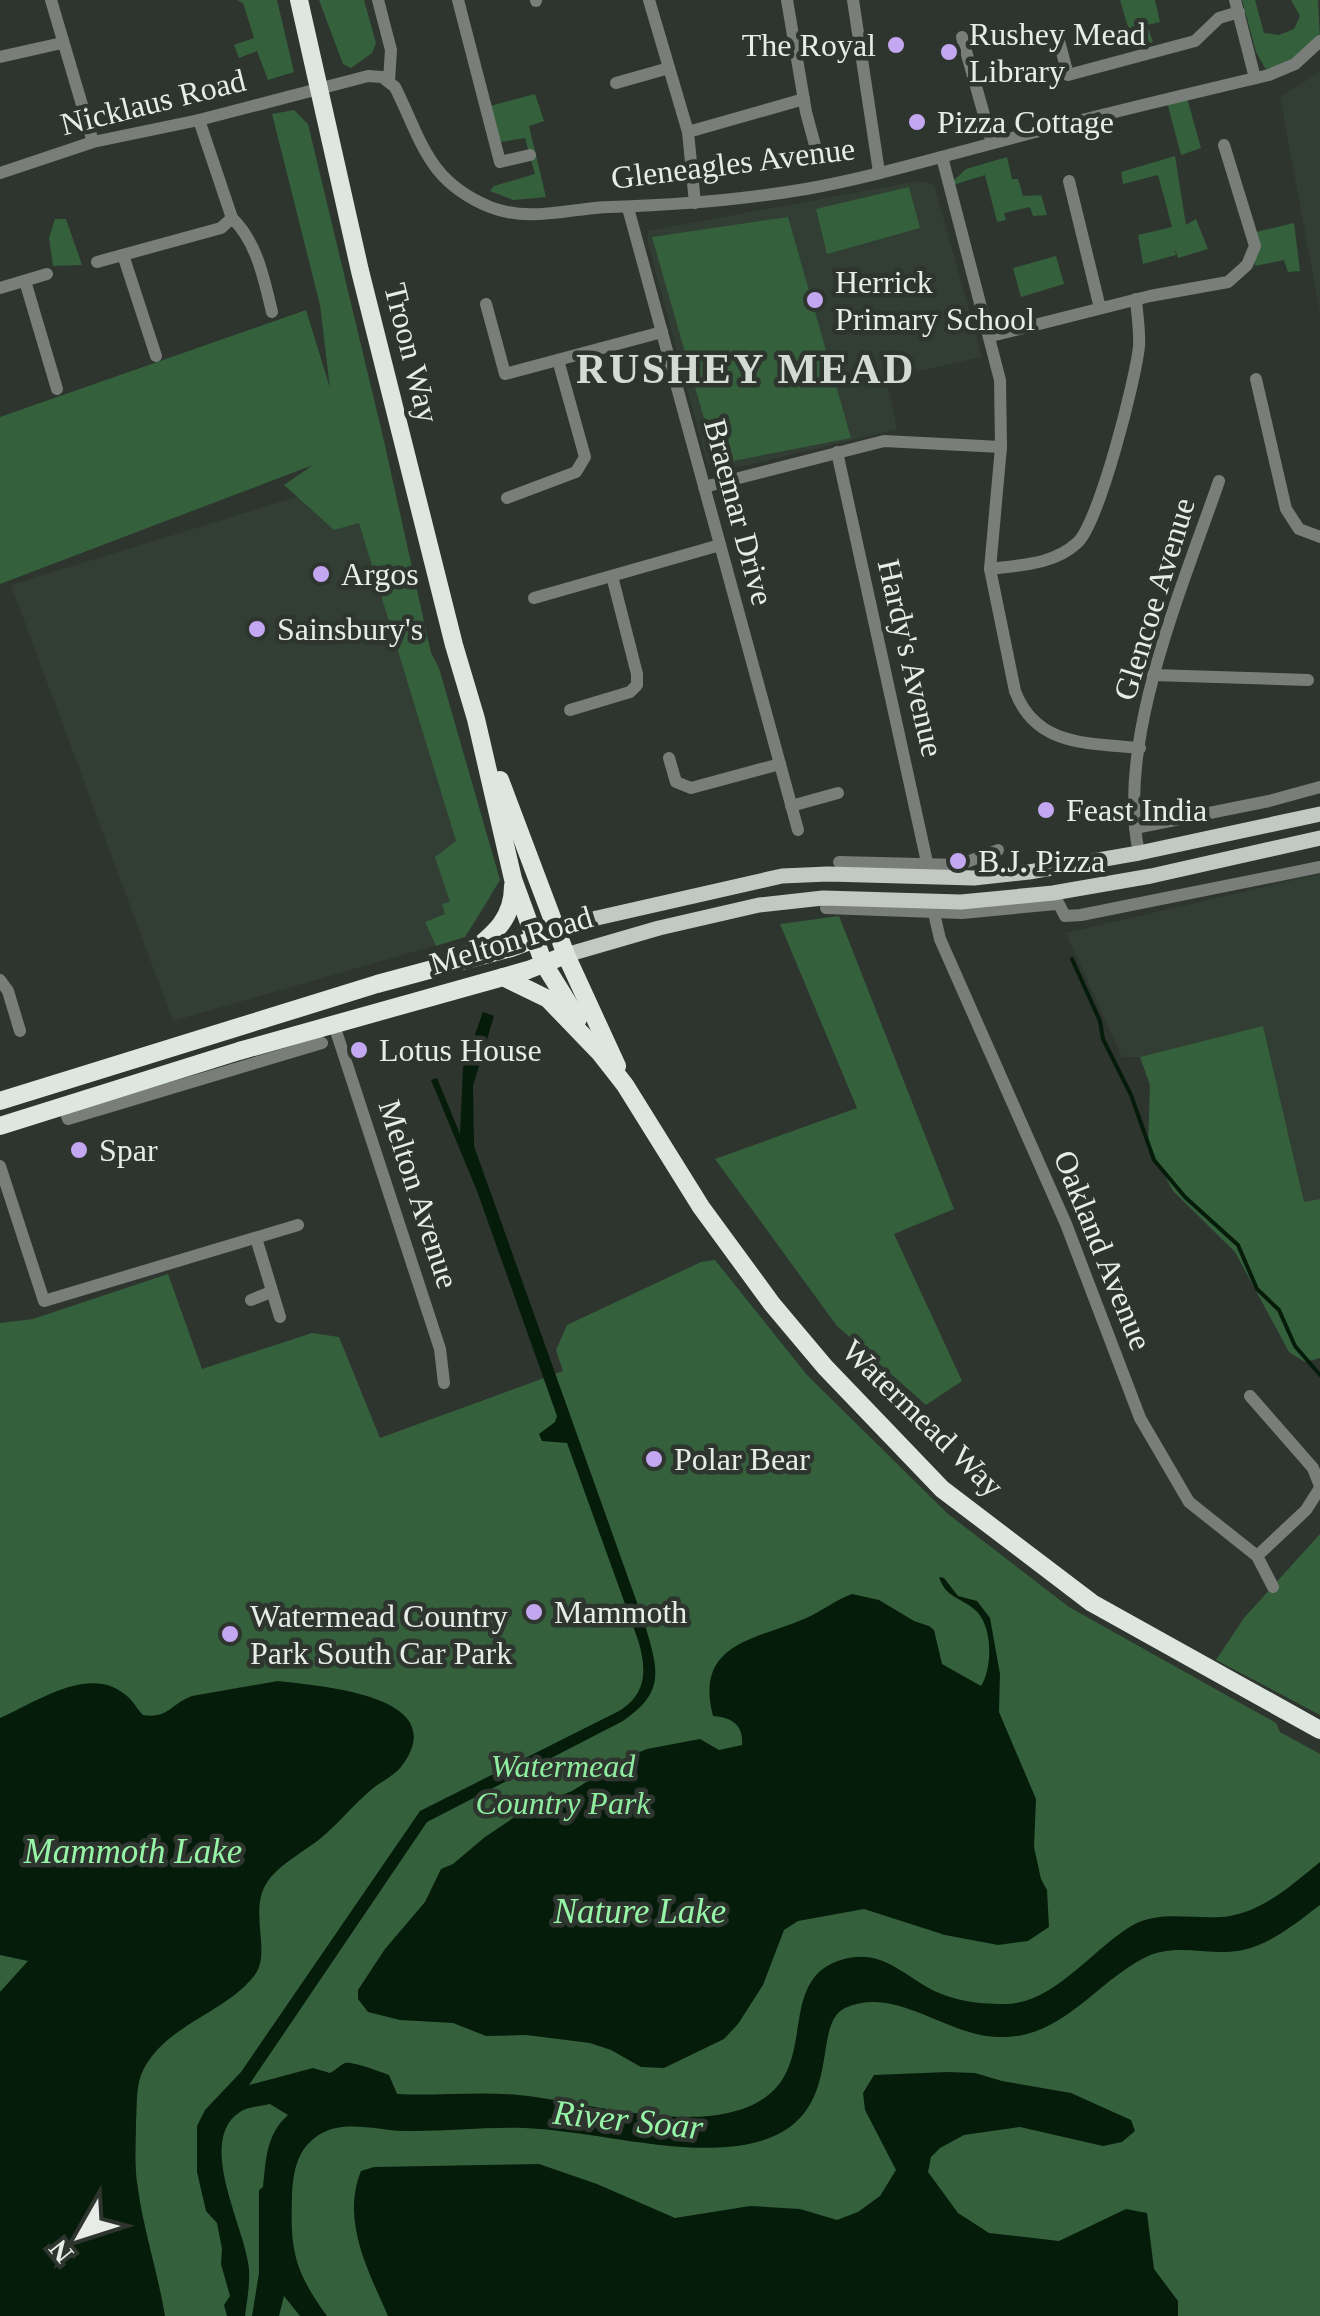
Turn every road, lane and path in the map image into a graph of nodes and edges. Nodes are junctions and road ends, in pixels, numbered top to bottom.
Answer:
1 (52, 0) edge
2 (299, 0) edge
3 (378, 0) edge
4 (458, 0) edge
5 (649, 0) edge
6 (788, 0) edge
7 (853, 0) edge
8 (1237, 6) edge
9 (962, 37) dead end
10 (1058, 37) dead end
11 (62, 42) junction
12 (1320, 42) edge
13 (0, 57) edge
14 (669, 68) junction
15 (1256, 78) junction
16 (389, 80) junction
17 (616, 83) dead end
18 (320, 86) junction
19 (804, 99) junction
20 (199, 120) junction
21 (688, 132) junction
22 (92, 142) junction
23 (992, 144) junction
24 (1224, 145) dead end
25 (816, 148) dead end
26 (530, 155) dead end
27 (942, 158) junction
28 (879, 172) junction
29 (0, 173) edge
30 (1057, 199) dead end
31 (695, 203) junction
32 (628, 208) junction
33 (232, 218) junction
34 (123, 255) junction
35 (97, 262) dead end
36 (47, 274) dead end
37 (25, 281) junction
38 (0, 288) edge
39 (1136, 299) junction
40 (486, 304) dead end
41 (1100, 308) junction
42 (272, 312) dead end
43 (662, 332) junction
44 (991, 336) junction
45 (156, 356) dead end
46 (558, 360) junction
47 (1256, 379) dead end
48 (57, 388) dead end
49 (1001, 447) junction
50 (836, 452) junction
51 (1220, 481) dead end
52 (704, 488) junction
53 (507, 498) dead end
54 (1320, 537) edge
55 (720, 545) junction
56 (990, 569) junction
57 (612, 576) junction
58 (534, 598) dead end
59 (1154, 675) junction
60 (1308, 680) dead end
61 (570, 710) dead end
62 (476, 719) junction
63 (1140, 748) junction
64 (669, 758) dead end
65 (780, 764) junction
66 (1320, 787) edge
67 (838, 792) dead end
68 (791, 806) junction
69 (1320, 814) edge
70 (1135, 828) junction
71 (798, 830) dead end
72 (1218, 838) junction
73 (1320, 838) edge
74 (1292, 844) junction
75 (998, 850) dead end
76 (1138, 854) junction
77 (839, 862) dead end
78 (1320, 867) edge
79 (929, 870) junction
80 (820, 874) junction
81 (514, 879) junction
82 (1054, 899) junction
83 (825, 903) junction
84 (932, 906) junction
85 (556, 931) junction
86 (534, 940) junction
87 (566, 955) junction
88 (459, 962) junction
89 (544, 964) junction
90 (503, 978) junction
91 (0, 980) edge
92 (13, 1024) dead end
93 (334, 1025) junction
94 (222, 1042) junction
95 (322, 1042) dead end
96 (284, 1046) junction
97 (600, 1053) junction
98 (78, 1077) junction
99 (148, 1080) junction
100 (625, 1085) junction
101 (128, 1094) junction
102 (0, 1102) edge
103 (0, 1126) edge
104 (0, 1166) edge
105 (298, 1225) dead end
106 (256, 1238) junction
107 (271, 1292) junction
108 (251, 1300) dead end
109 (280, 1317) dead end
110 (444, 1383) dead end
111 (1250, 1396) dead end
112 (1320, 1487) edge
113 (1256, 1556) junction
114 (1273, 1587) dead end
115 (1320, 1730) edge

1 - 11 street
2 - 18 highway, Troon Way
3 - 16 street
4 - 26 street
5 - 14 street
6 - 19 street
7 - 28 street
8 - 10 street
8 - 15 street
9 - 23 street
11 - 13 street
11 - 22 street
12 - 15 street, Gleneagles Avenue
14 - 17 street
14 - 21 street
15 - 23 street, Gleneagles Avenue
16 - 18 street
16 - 32 street, Gleneagles Avenue
18 - 20 street, Nicklaus Road
18 - 62 highway, Troon Way
19 - 21 street
19 - 25 street
20 - 22 street, Nicklaus Road
20 - 33 street
21 - 31 street
22 - 29 street, Nicklaus Road
23 - 27 street, Gleneagles Avenue
24 - 39 street
27 - 28 street, Gleneagles Avenue
27 - 44 street
28 - 31 street, Gleneagles Avenue
30 - 41 street
31 - 32 street, Gleneagles Avenue
32 - 43 street, Braemar Drive
33 - 34 street
33 - 42 street
34 - 35 street
34 - 45 street
36 - 37 street
37 - 38 street
37 - 48 street
39 - 41 street
39 - 56 street
40 - 46 street
41 - 44 street
43 - 46 street
43 - 52 street, Braemar Drive
44 - 49 street
46 - 53 street
47 - 54 street
49 - 50 street
49 - 56 street
50 - 52 street
50 - 79 street, Hardy's Avenue
51 - 59 street, Glencoe Avenue
52 - 55 street, Braemar Drive
55 - 57 street
55 - 65 street, Braemar Drive
56 - 63 street
57 - 58 street
57 - 61 street
59 - 60 street
59 - 63 street, Glencoe Avenue
62 - 81 highway, Troon Way
62 - 85 highway, Troon Way
63 - 70 street, Glencoe Avenue
64 - 65 street
65 - 68 street, Braemar Drive
66 - 70 street
67 - 68 street
68 - 71 street, Braemar Drive
69 - 72 main road, Melton Road
70 - 76 street, Glencoe Avenue
72 - 74 main road
72 - 76 main road, Melton Road
73 - 74 main road, Melton Road
74 - 82 main road, Melton Road
75 - 79 street
76 - 79 main road, Melton Road
77 - 79 street
78 - 82 street, Melton Road
79 - 80 main road, Melton Road
80 - 83 main road
80 - 85 main road, Melton Road
81 - 86 highway, Troon Way
81 - 88 highway, Melton Road
82 - 84 main road, Melton Road
83 - 84 main road, Melton Road
83 - 87 main road, Melton Road
84 - 113 street, Oakland Avenue
85 - 86 highway, Melton Road
85 - 87 highway, Watermead Way
86 - 88 highway, Melton Road
86 - 89 highway, Watermead Way
87 - 89 highway, Melton Road
87 - 100 highway, Watermead Way
88 - 94 highway, Melton Road
89 - 90 highway, Melton Road
89 - 97 highway, Watermead Way
90 - 93 highway, Melton Road
90 - 97 highway, Watermead Way
91 - 92 street
93 - 96 highway, Melton Road
93 - 110 street, Melton Avenue
94 - 96 highway, Melton Road
94 - 98 highway, Melton Road
94 - 99 highway, Melton Road
95 - 96 street
96 - 101 street
97 - 100 highway, Watermead Way
98 - 99 highway
98 - 102 highway, Melton Road
99 - 101 highway, Melton Road
100 - 115 highway, Watermead Way
101 - 103 highway, Melton Road
104 - 106 street
105 - 106 street
106 - 107 street
107 - 108 street
107 - 109 street
111 - 112 street
112 - 113 street
113 - 114 street, Oakland Avenue

